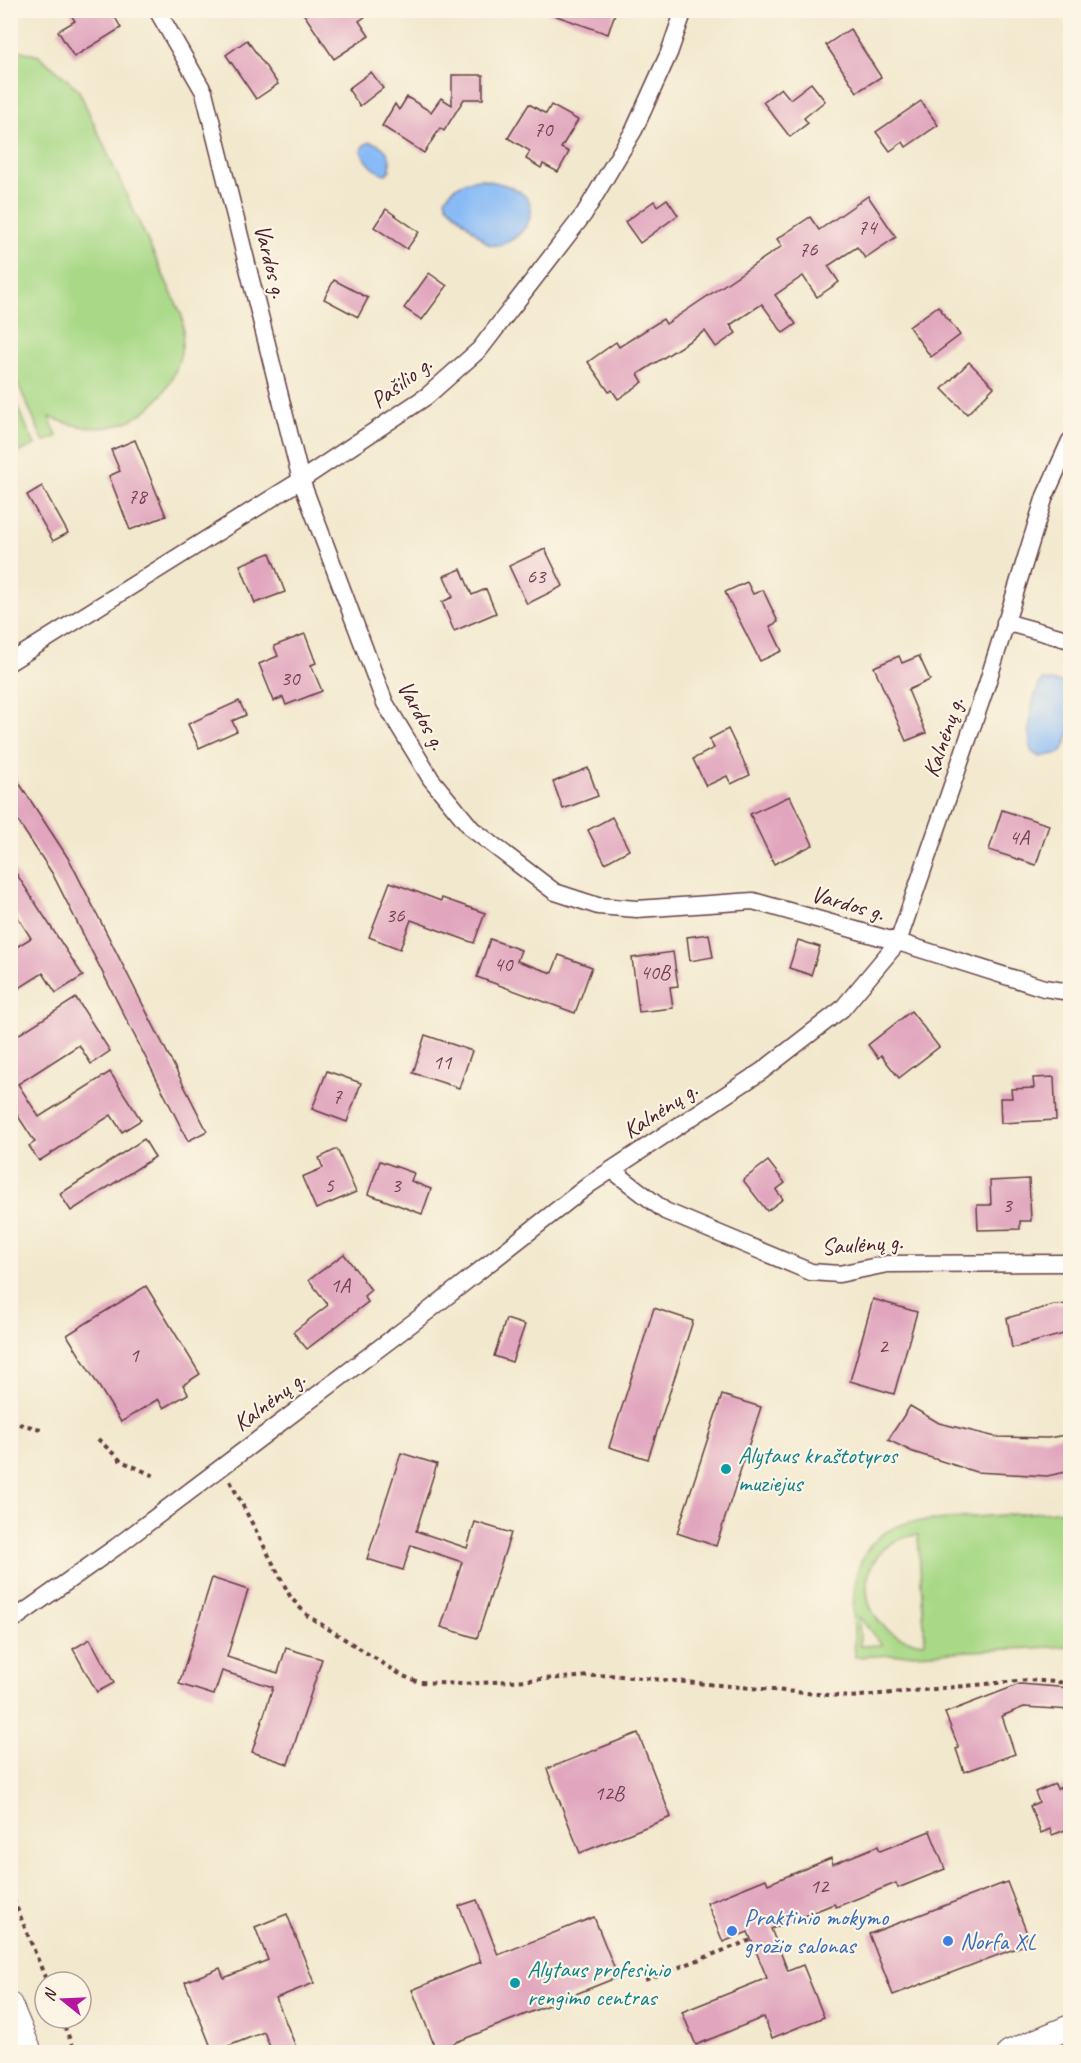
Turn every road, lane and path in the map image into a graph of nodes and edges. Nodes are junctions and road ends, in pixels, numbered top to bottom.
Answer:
1 (157, 10) edge
2 (684, 10) edge
3 (1071, 441) edge
4 (301, 480) junction
5 (1005, 622) junction
6 (1071, 640) edge
7 (10, 662) edge
8 (898, 942) junction
9 (1071, 992) edge
10 (612, 1170) junction
11 (1071, 1263) edge
12 (10, 1422) edge
13 (45, 1430) dead end
14 (98, 1439) dead end
15 (223, 1467) junction
16 (157, 1476) dead end
17 (10, 1622) edge
18 (1071, 1683) edge
19 (10, 1891) edge
20 (751, 1940) dead end
21 (42, 1970) edge
22 (645, 1980) dead end
23 (10, 2005) edge
24 (1071, 2027) edge
25 (66, 2030) edge
26 (30, 2052) edge
27 (75, 2052) edge
28 (1010, 2052) edge

1 - 4 street, Vardos g.
2 - 4 street, Pašilio g.
3 - 5 street, Kalnėnų g.
4 - 7 street, Pašilio g.
4 - 8 street, Vardos g.
5 - 6 street
5 - 8 street, Kalnėnų g.
8 - 9 street, Vardos g.
8 - 10 street, Kalnėnų g.
10 - 11 street, Saulėnų g.
10 - 15 street, Kalnėnų g.
12 - 13 path
14 - 16 path
15 - 17 street, Kalnėnų g.
15 - 18 path
19 - 21 path
20 - 22 path
23 - 26 street
24 - 28 street
25 - 27 path

